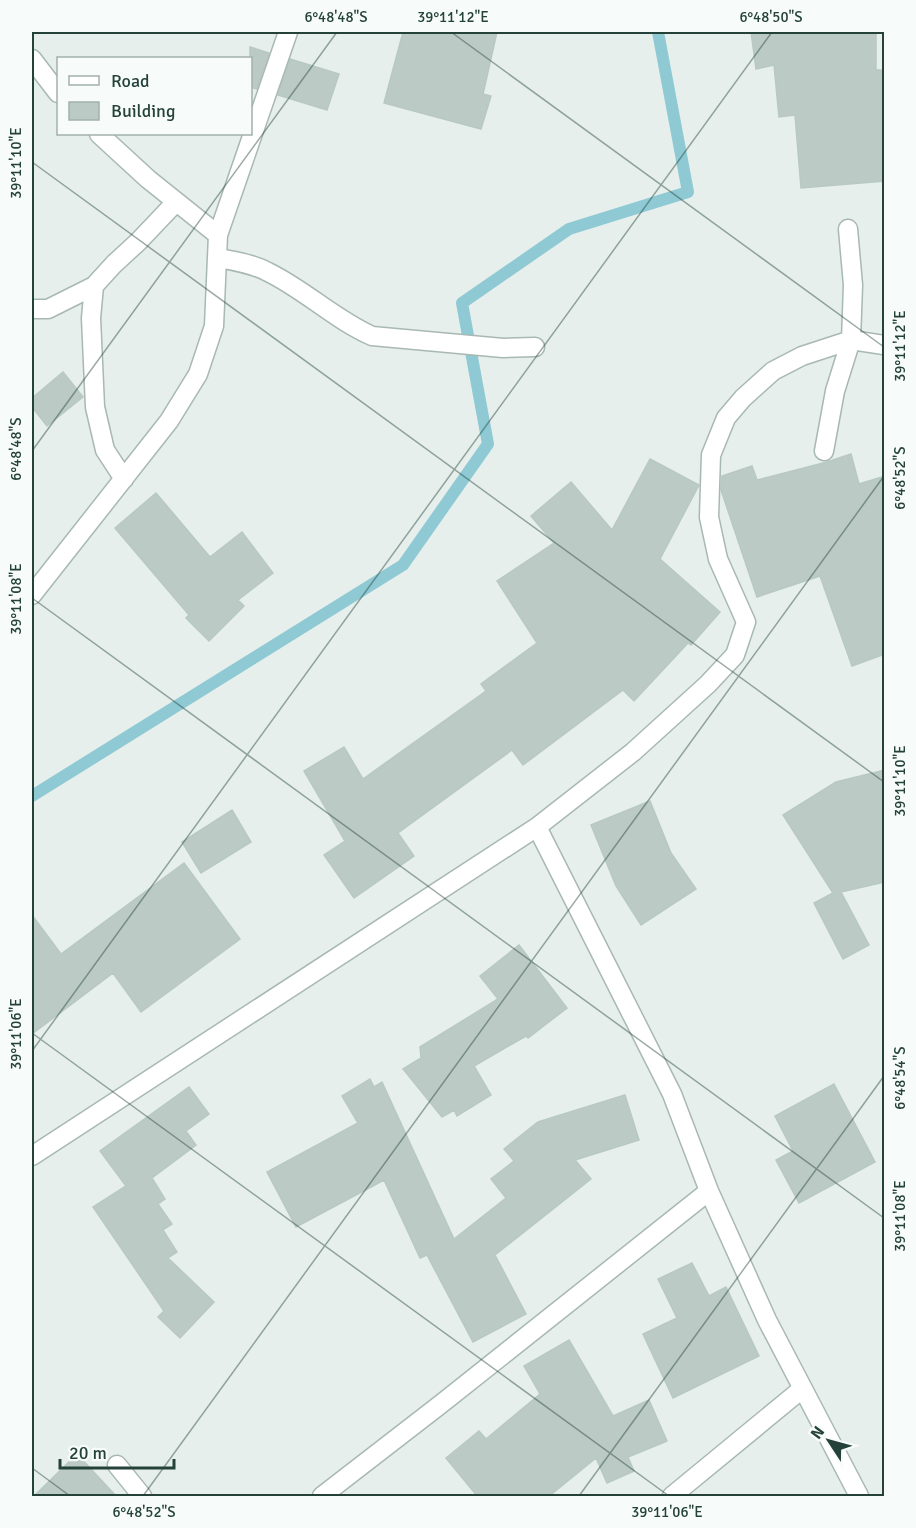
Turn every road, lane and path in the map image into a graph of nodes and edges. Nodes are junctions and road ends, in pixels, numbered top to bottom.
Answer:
1 (288, 32) edge
2 (32, 59) edge
3 (57, 92) edge
4 (100, 135) edge
5 (176, 202) junction
6 (848, 229) dead end
7 (218, 235) junction
8 (219, 258) junction
9 (94, 286) junction
10 (32, 309) edge
11 (851, 340) junction
12 (885, 345) edge
13 (535, 347) dead end
14 (824, 450) dead end
15 (124, 480) junction
16 (32, 595) edge
17 (537, 827) junction
18 (32, 1156) edge
19 (709, 1191) junction
20 (802, 1389) junction
21 (117, 1465) dead end
22 (142, 1497) edge
23 (322, 1497) edge
24 (672, 1497) edge
25 (860, 1497) edge

1 - 7 street
2 - 3 street
4 - 5 street
5 - 7 street
5 - 9 street
6 - 11 street
7 - 8 street
8 - 13 street
8 - 15 street
9 - 10 street
9 - 15 street
11 - 12 street
11 - 14 street
11 - 17 street
15 - 16 street
17 - 18 street
17 - 19 street
19 - 20 street
19 - 23 street
20 - 24 street
20 - 25 street
21 - 22 street

